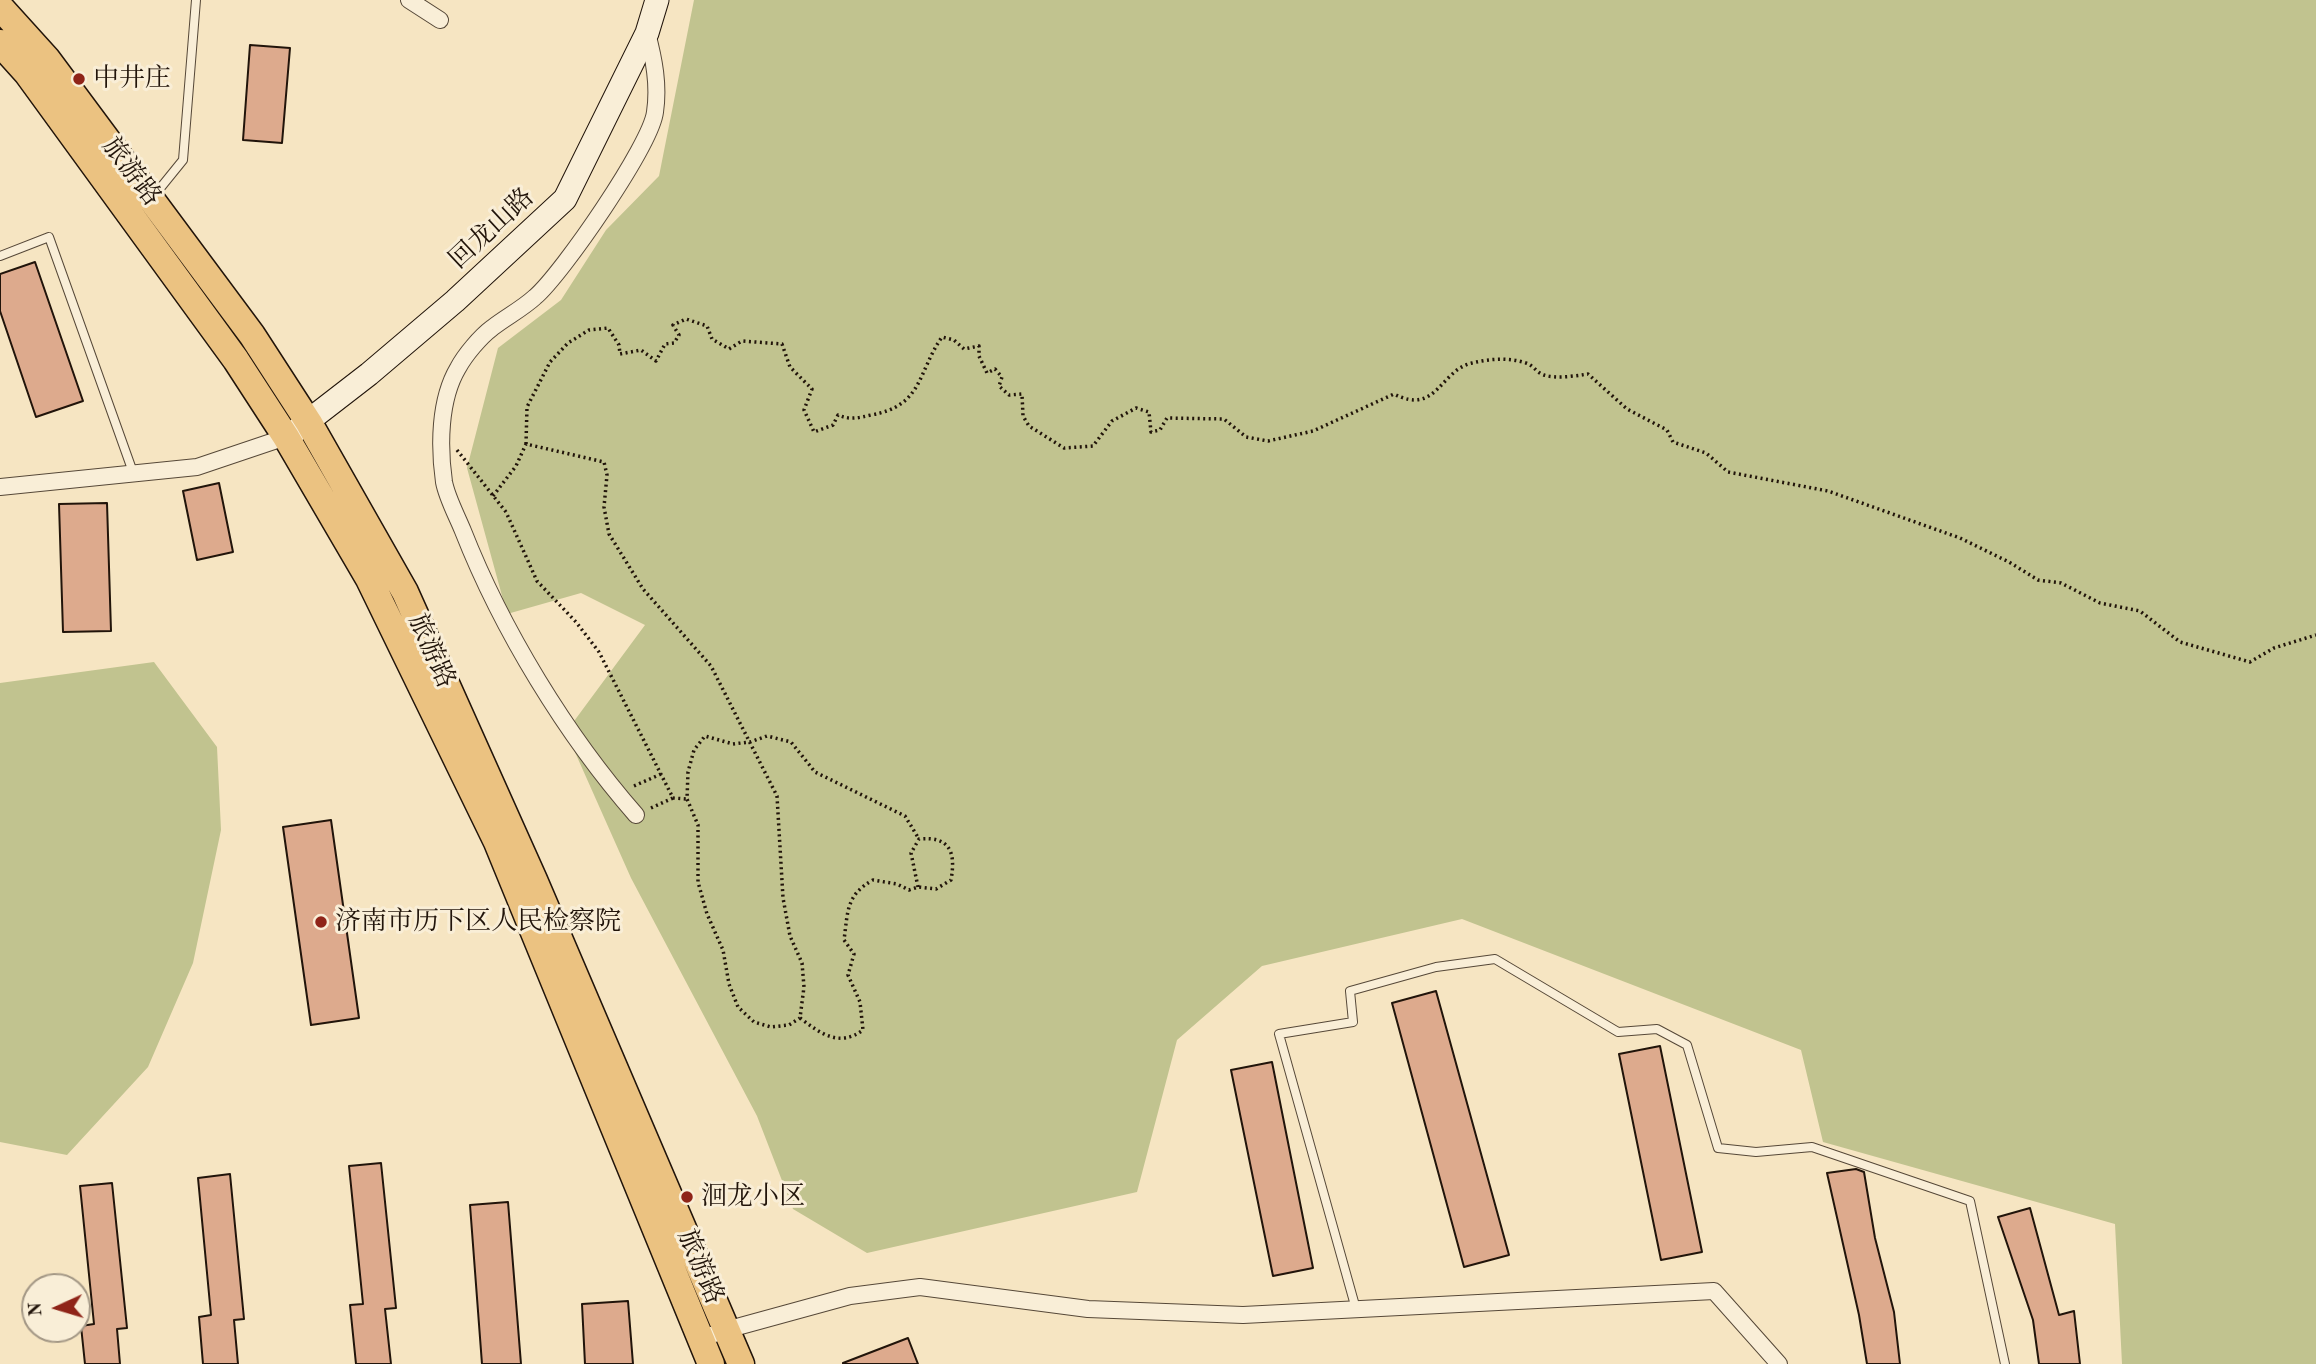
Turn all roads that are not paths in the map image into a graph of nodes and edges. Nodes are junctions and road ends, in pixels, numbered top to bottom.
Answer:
1 (196, 0) edge
2 (408, 0) edge
3 (657, 0) edge
4 (0, 7) edge
5 (440, 20) dead end
6 (648, 33) junction
7 (0, 43) edge
8 (151, 199) junction
9 (0, 256) edge
10 (309, 423) junction
11 (286, 437) junction
12 (134, 475) junction
13 (0, 487) edge
14 (636, 815) road end
15 (1356, 1309) junction
16 (726, 1330) junction
17 (700, 1339) junction
18 (711, 1364) edge
19 (741, 1364) edge
20 (1779, 1364) edge
21 (2005, 1364) edge

1 - 8 lane
2 - 5 street
3 - 6 street, 回龙山路
4 - 8 main road, 旅游路
6 - 10 street, 回龙山路
6 - 14 street
7 - 11 main road, 旅游路
8 - 10 main road, 旅游路
9 - 12 lane
10 - 11 street, 回龙山路
10 - 16 main road, 旅游路
11 - 12 street
11 - 17 main road, 旅游路
12 - 13 street
15 - 16 street
15 - 20 street
15 - 21 lane
16 - 17 street
16 - 19 main road, 旅游路
17 - 18 main road, 旅游路

